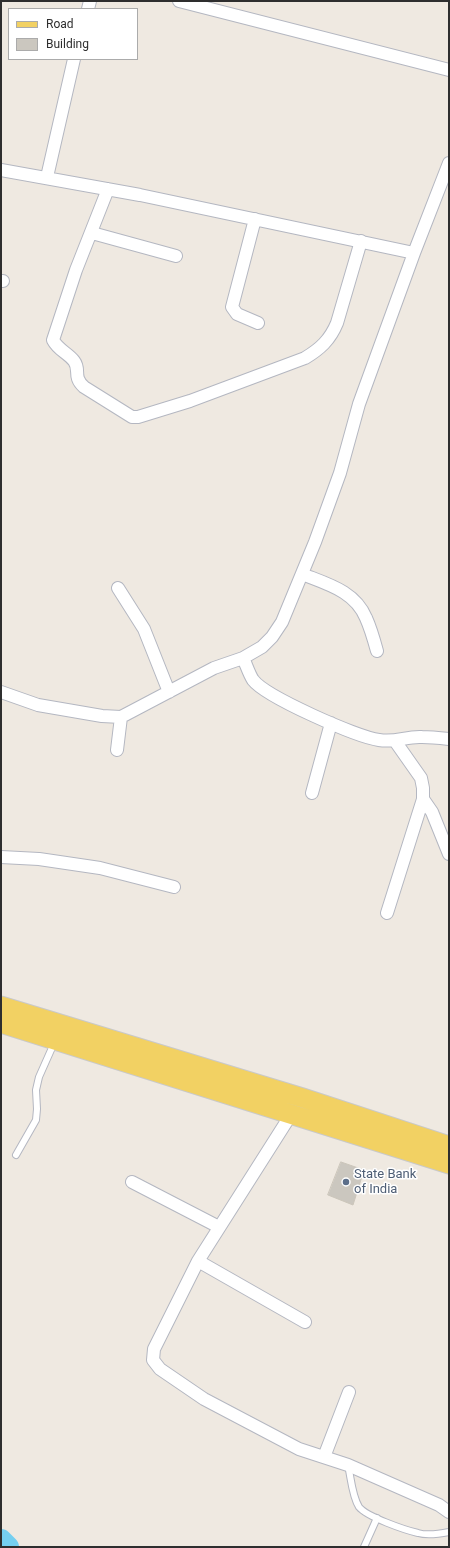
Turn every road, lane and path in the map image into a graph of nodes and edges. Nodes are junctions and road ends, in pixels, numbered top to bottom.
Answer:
1 (179, 1) edge
2 (74, 60) edge
3 (449, 70) edge
4 (449, 163) edge
5 (1, 170) edge
6 (47, 177) junction
7 (108, 189) junction
8 (255, 219) junction
9 (92, 233) junction
10 (361, 241) junction
11 (414, 253) junction
12 (176, 256) dead end
13 (258, 323) dead end
14 (302, 574) junction
15 (118, 588) dead end
16 (377, 651) dead end
17 (243, 658) junction
18 (1, 692) edge
19 (169, 692) junction
20 (121, 717) junction
21 (331, 723) junction
22 (449, 739) edge
23 (395, 741) junction
24 (117, 750) dead end
25 (312, 793) dead end
26 (423, 799) junction
27 (449, 854) edge
28 (1, 857) edge
29 (174, 887) dead end
30 (387, 912) dead end
31 (1, 1006) edge
32 (1, 1023) edge
33 (56, 1040) junction
34 (292, 1113) junction
35 (449, 1146) edge
36 (16, 1154) dead end
37 (449, 1164) edge
38 (132, 1182) dead end
39 (219, 1227) junction
40 (198, 1261) junction
41 (305, 1322) dead end
42 (349, 1392) dead end
43 (324, 1457) junction
44 (348, 1465) junction
45 (449, 1512) edge
46 (377, 1518) junction
47 (449, 1532) edge
48 (364, 1547) edge

1 - 3 street
2 - 6 street
4 - 11 street
5 - 6 street
6 - 7 street
7 - 8 street
7 - 9 street
8 - 10 street
8 - 13 street
9 - 10 street
9 - 12 street
10 - 11 street
11 - 14 street
14 - 16 street
14 - 17 street
15 - 19 street
17 - 19 street
17 - 21 street
18 - 20 street
19 - 20 street
20 - 24 street
21 - 23 street
21 - 25 street
22 - 23 street
23 - 26 street
26 - 27 street
26 - 30 street
28 - 29 street
31 - 35 main road
32 - 33 main road
33 - 34 main road
33 - 36 lane
34 - 37 main road
34 - 39 street
38 - 39 street
39 - 40 street
40 - 41 street
40 - 43 street
42 - 43 street
43 - 44 street
44 - 45 street
44 - 46 lane
46 - 47 lane
46 - 48 lane

